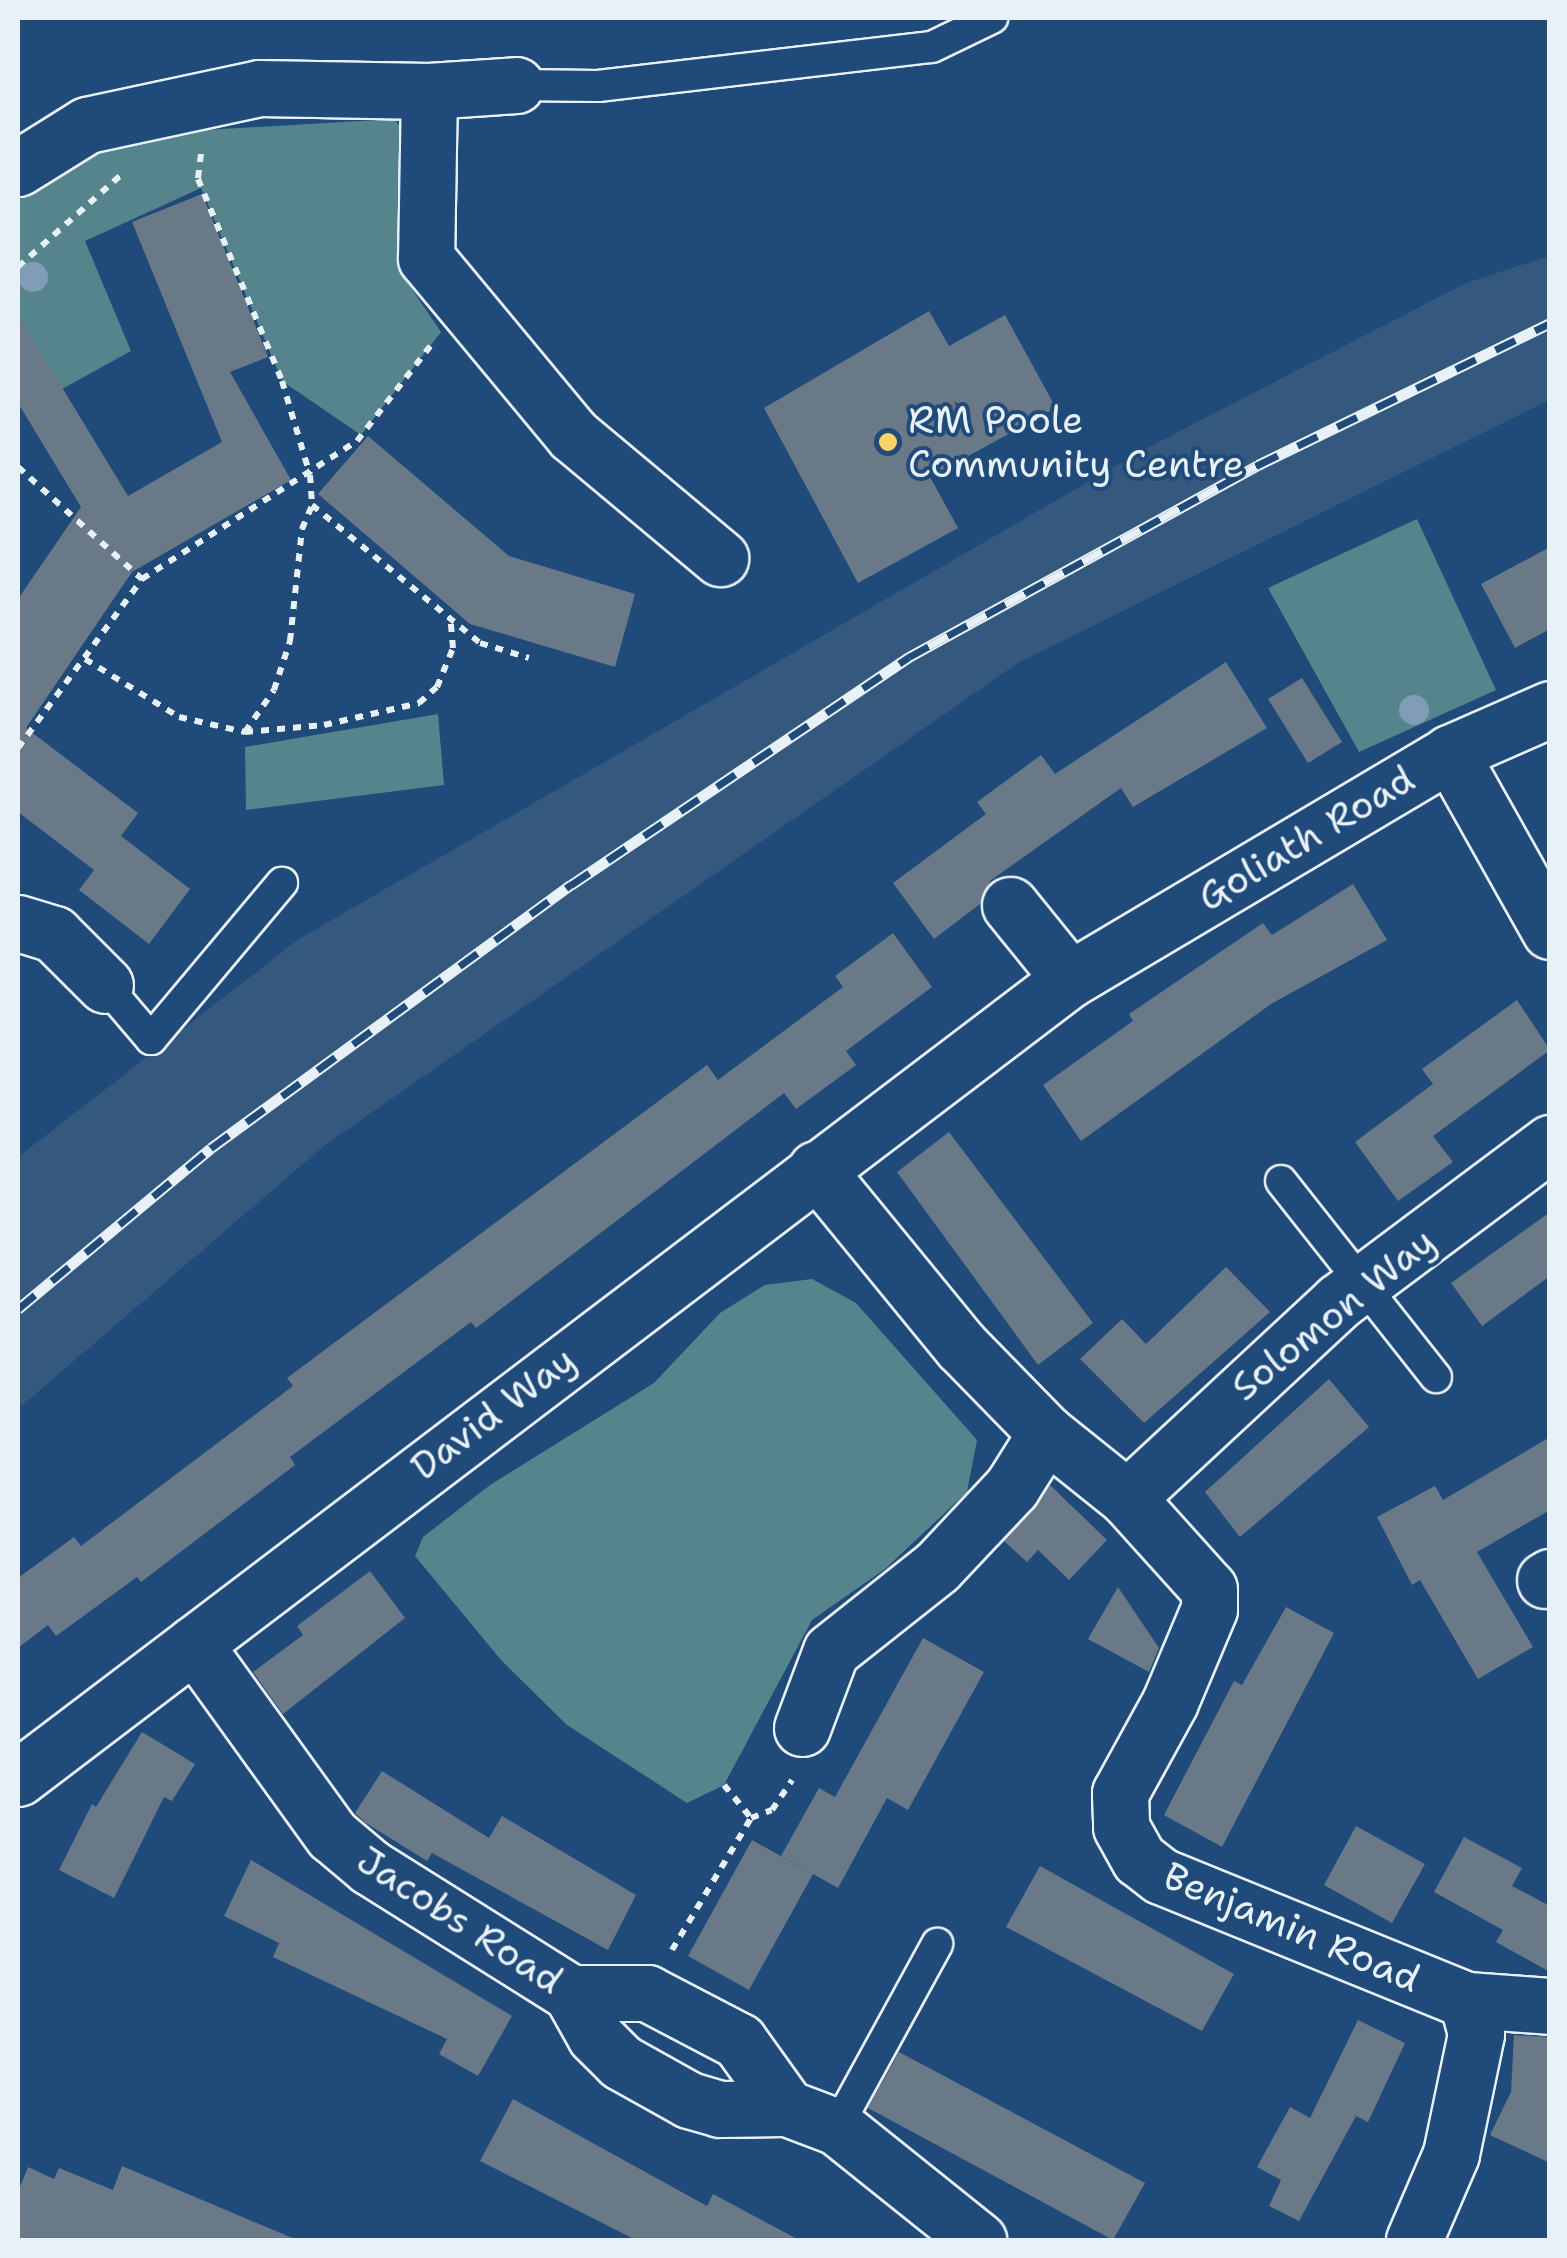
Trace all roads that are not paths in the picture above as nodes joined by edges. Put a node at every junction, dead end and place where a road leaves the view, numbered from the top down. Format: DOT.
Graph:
graph roads {
  1 [pos="992,18"];
  2 [pos="516,85"];
  3 [pos="429,91"];
  4 [pos="18,168"];
  5 [pos="720,558"];
  6 [pos="1550,709"];
  7 [pos="1450,754"];
  8 [pos="282,882"];
  9 [pos="1010,905"];
  10 [pos="18,923"];
  11 [pos="1550,931"];
  12 [pos="1070,979"];
  13 [pos="105,985"];
  14 [pos="975,1057"];
  15 [pos="1550,1144"];
  16 [pos="816,1169"];
  17 [pos="1281,1181"];
  18 [pos="1360,1286"];
  19 [pos="1436,1377"];
  20 [pos="1046,1433"];
  21 [pos="1126,1498"];
  22 [pos="194,1644"];
  23 [pos="802,1728"];
  24 [pos="18,1778"];
  25 [pos="937,1944"];
  26 [pos="570,1993"];
  27 [pos="1468,2000"];
  28 [pos="1550,2006"];
  29 [pos="787,2108"];
  30 [pos="836,2128"];
  31 [pos="1425,2237"];
  32 [pos="978,2240"];
  1 -- 2 [label="lane"];
  2 -- 3 [label="street"];
  3 -- 4 [label="street"];
  3 -- 5 [label="street"];
  6 -- 7 [label="street, Goliath Road"];
  7 -- 11 [label="street"];
  7 -- 12 [label="street, Goliath Road"];
  8 -- 13 [label="lane"];
  9 -- 12 [label="street"];
  10 -- 13 [label="street"];
  12 -- 14 [label="street, Goliath Road"];
  14 -- 16 [label="street, David Way"];
  15 -- 18 [label="street, Solomon Way"];
  16 -- 20 [label="street, Benjamin Road"];
  16 -- 22 [label="street, David Way"];
  17 -- 18 [label="lane"];
  18 -- 19 [label="lane"];
  18 -- 21 [label="street, Solomon Way"];
  20 -- 21 [label="street, Benjamin Road"];
  20 -- 23 [label="street"];
  21 -- 27 [label="street, Benjamin Road"];
  22 -- 24 [label="street, David Way"];
  22 -- 26 [label="street, Jacobs Road"];
  25 -- 30 [label="lane"];
  26 -- 29 [label="street, Jacobs Road"];
  26 -- 29 [label="street"];
  27 -- 28 [label="street"];
  27 -- 31 [label="street, Benjamin Road"];
  29 -- 30 [label="street"];
  30 -- 32 [label="street"];
}
